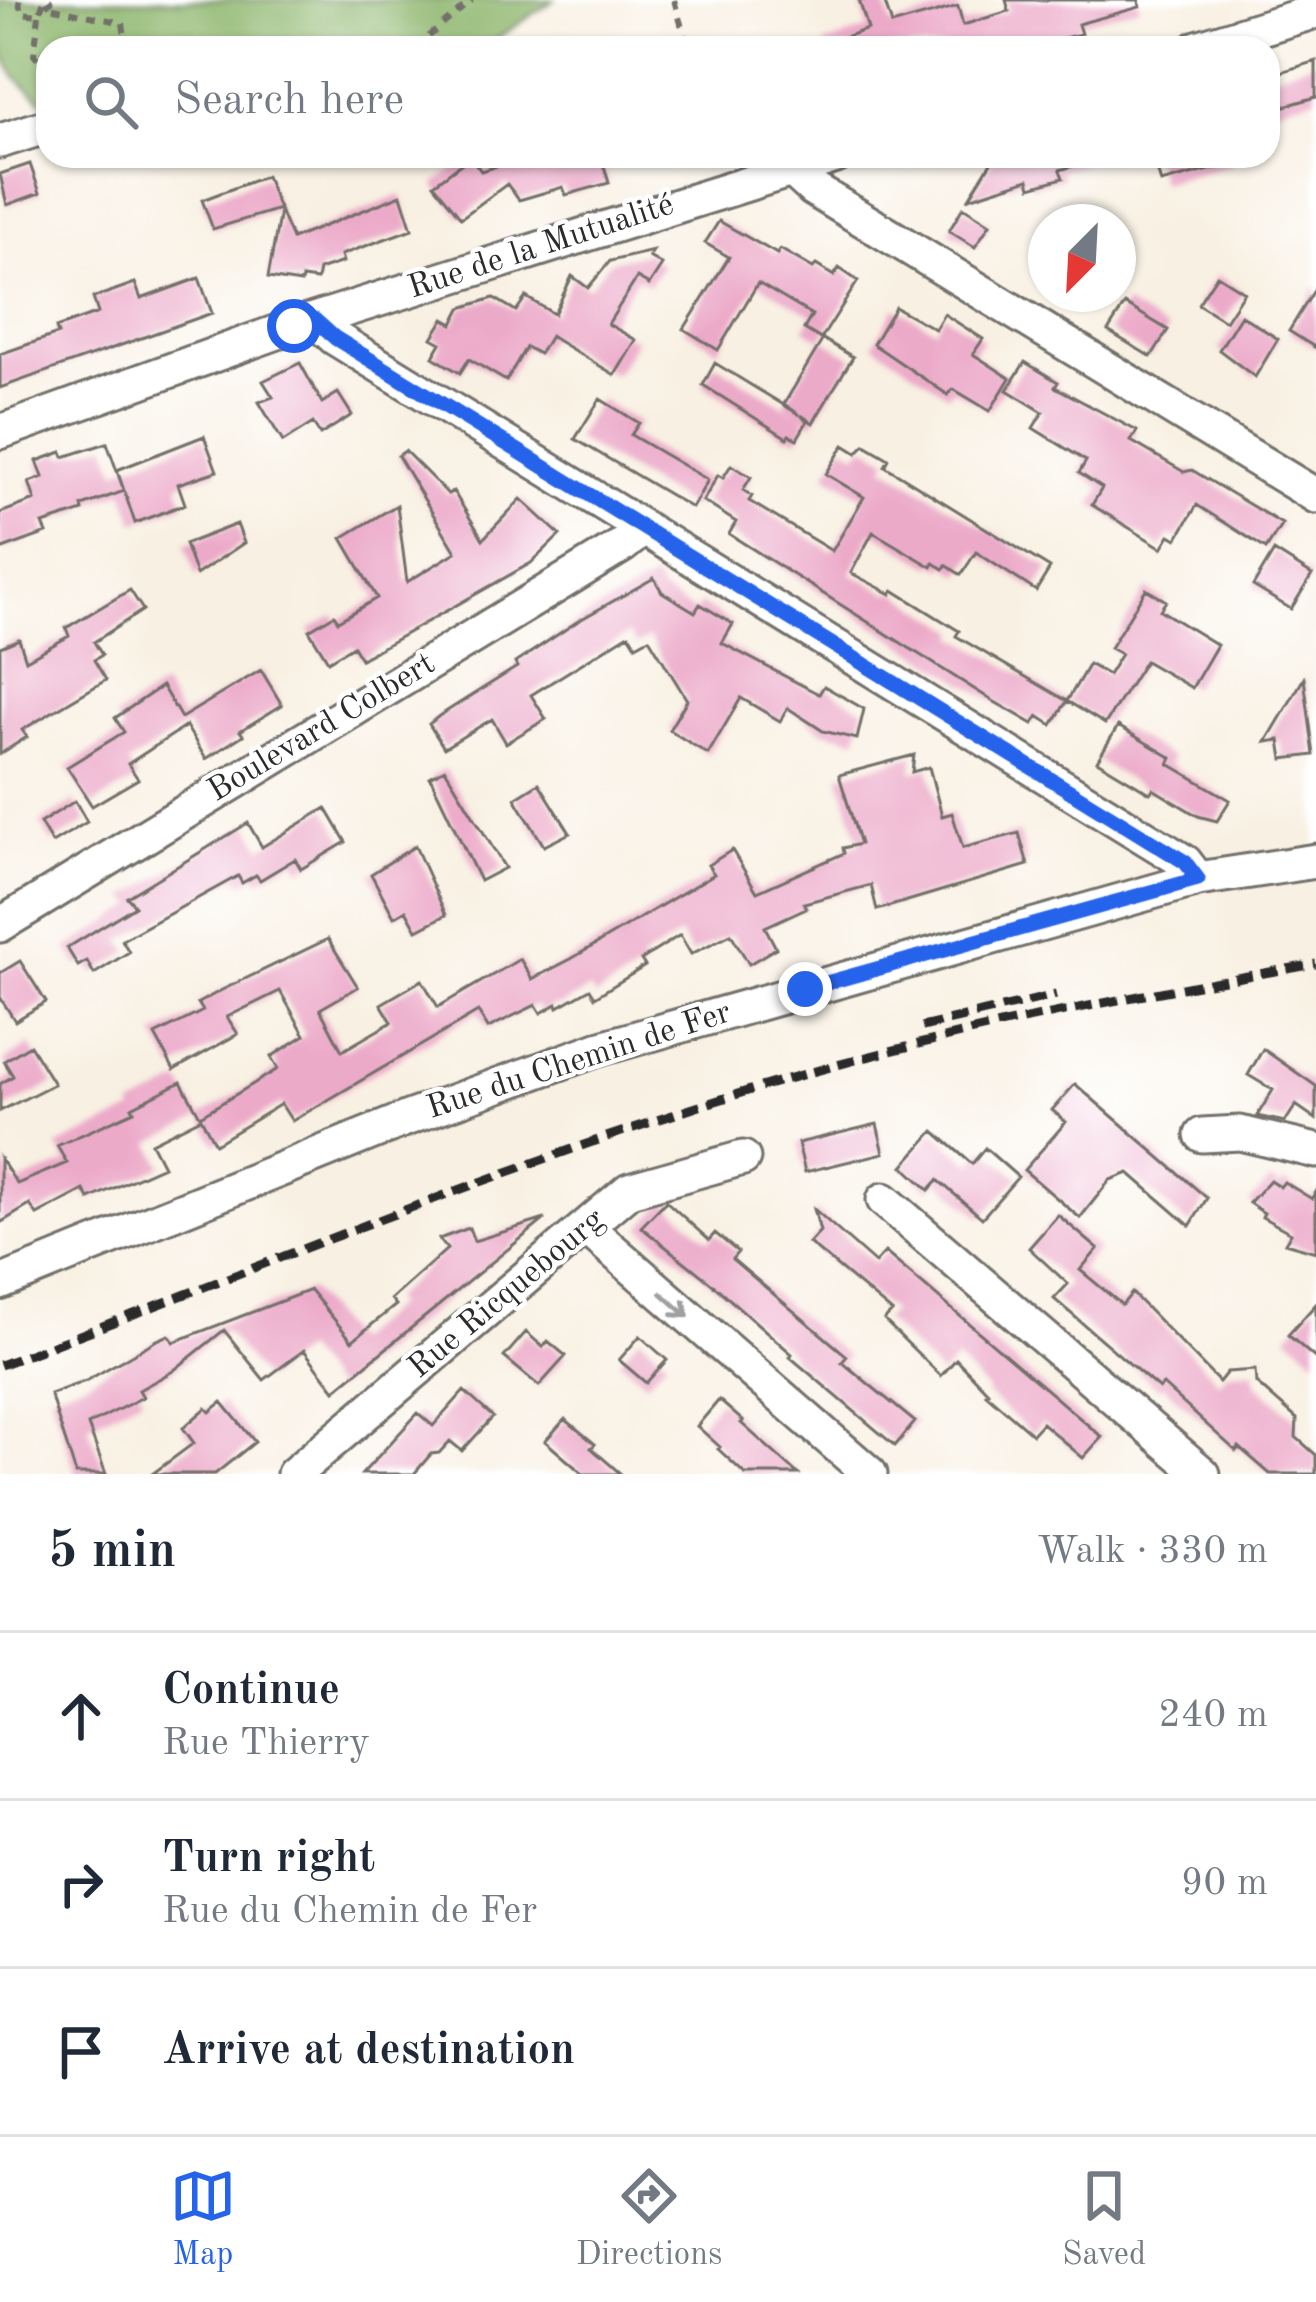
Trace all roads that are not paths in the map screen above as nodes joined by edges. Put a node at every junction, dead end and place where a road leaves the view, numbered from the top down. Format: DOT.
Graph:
graph roads {
  1 [pos="1316,11"];
  2 [pos="1236,36"];
  3 [pos="36,130"];
  4 [pos="0,140"];
  5 [pos="798,168"];
  6 [pos="792,170"];
  7 [pos="315,320"];
  8 [pos="0,432"];
  9 [pos="1316,496"];
  10 [pos="643,529"];
  11 [pos="1316,861"];
  12 [pos="1198,879"];
  13 [pos="0,925"];
  14 [pos="1202,1135"];
  15 [pos="1316,1151"];
  16 [pos="743,1158"];
  17 [pos="884,1200"];
  18 [pos="587,1228"];
  19 [pos="0,1282"];
  20 [pos="295,1474"];
  21 [pos="870,1474"];
  22 [pos="1203,1474"];
  1 -- 2 [label="street"];
  3 -- 4 [label="street"];
  5 -- 6 [label="street, Rue de la Mutualité"];
  6 -- 7 [label="street, Rue de la Mutualité"];
  6 -- 9 [label="street"];
  7 -- 8 [label="street, Rue de la Mutualité"];
  7 -- 10 [label="street"];
  10 -- 12 [label="street"];
  10 -- 13 [label="street, Boulevard Colbert"];
  11 -- 12 [label="street, Rue du Chemin de Fer"];
  12 -- 19 [label="street, Rue du Chemin de Fer"];
  14 -- 15 [label="street"];
  16 -- 18 [label="street, Rue Ricquebourg"];
  17 -- 22 [label="street"];
  18 -- 20 [label="street, Rue Ricquebourg"];
  18 -- 21 [label="street, one-way"];
}
